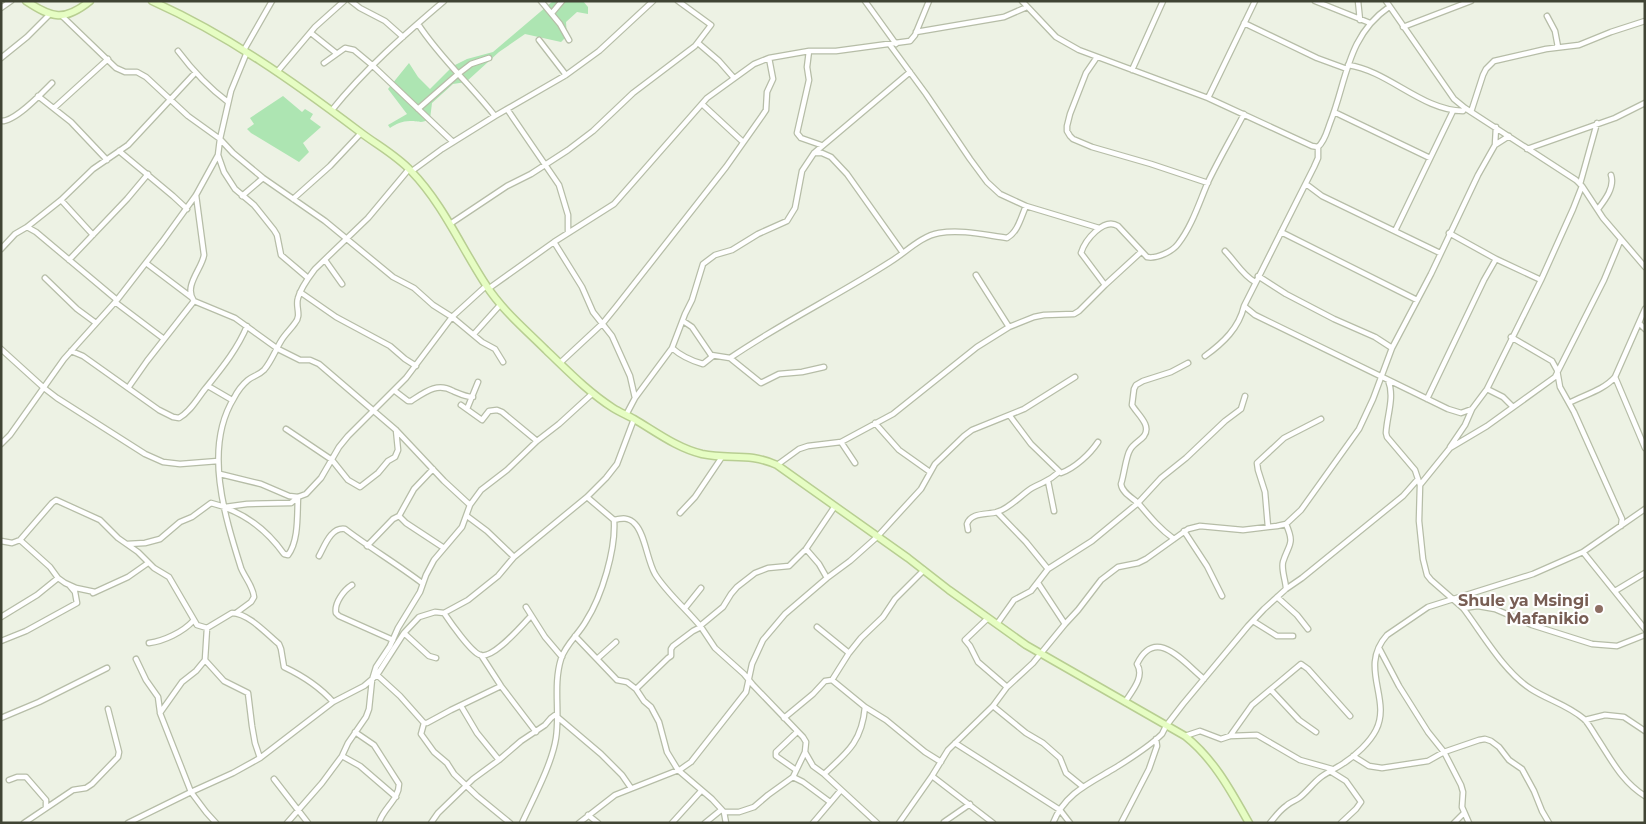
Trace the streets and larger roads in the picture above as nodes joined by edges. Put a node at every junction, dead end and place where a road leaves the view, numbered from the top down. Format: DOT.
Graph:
graph roads {
  1 [pos="12,1"];
  2 [pos="26,1"];
  3 [pos="90,1"];
  4 [pos="152,1"];
  5 [pos="272,1"];
  6 [pos="344,1"];
  7 [pos="351,1"];
  8 [pos="444,1"];
  9 [pos="541,1"];
  10 [pos="562,1"];
  11 [pos="653,1"];
  12 [pos="678,1"];
  13 [pos="865,1"];
  14 [pos="929,1"];
  15 [pos="1022,1"];
  16 [pos="1163,1"];
  17 [pos="1255,1"];
  18 [pos="1315,1"];
  19 [pos="1358,1"];
  20 [pos="1386,1"];
  21 [pos="1471,1"];
  22 [pos="1026,7"];
  23 [pos="1389,7"];
  24 [pos="1,8"];
  25 [pos="552,13"];
  26 [pos="49,15"];
  27 [pos="62,16"];
  28 [pos="1547,16"];
  29 [pos="1360,20"];
  30 [pos="1645,21"];
  31 [pos="1244,23"];
  32 [pos="1370,23"];
  33 [pos="418,24"];
  34 [pos="1403,27"];
  35 [pos="916,32"];
  36 [pos="310,33"];
  37 [pos="402,37"];
  38 [pos="539,40"];
  39 [pos="569,40"];
  40 [pos="698,43"];
  41 [pos="896,44"];
  42 [pos="890,45"];
  43 [pos="1558,47"];
  44 [pos="178,51"];
  45 [pos="246,51"];
  46 [pos="809,51"];
  47 [pos="336,53"];
  48 [pos="1097,57"];
  49 [pos="1,58"];
  50 [pos="489,58"];
  51 [pos="769,58"];
  52 [pos="108,60"];
  53 [pos="324,63"];
  54 [pos="372,65"];
  55 [pos="1348,67"];
  56 [pos="1132,70"];
  57 [pos="277,72"];
  58 [pos="910,72"];
  59 [pos="195,73"];
  60 [pos="458,74"];
  61 [pos="566,75"];
  62 [pos="734,78"];
  63 [pos="52,83"];
  64 [pos="38,96"];
  65 [pos="1208,98"];
  66 [pos="171,100"];
  67 [pos="228,102"];
  68 [pos="1645,103"];
  69 [pos="702,104"];
  70 [pos="54,108"];
  71 [pos="1465,108"];
  72 [pos="418,109"];
  73 [pos="507,109"];
  74 [pos="332,110"];
  75 [pos="1453,111"];
  76 [pos="1334,112"];
  77 [pos="1471,112"];
  78 [pos="1244,114"];
  79 [pos="494,116"];
  80 [pos="1,121"];
  81 [pos="1597,123"];
  82 [pos="1496,127"];
  83 [pos="361,133"];
  84 [pos="1509,136"];
  85 [pos="220,139"];
  86 [pos="453,142"];
  87 [pos="743,142"];
  88 [pos="822,145"];
  89 [pos="1495,145"];
  90 [pos="1318,147"];
  91 [pos="1527,149"];
  92 [pos="119,151"];
  93 [pos="814,153"];
  94 [pos="218,155"];
  95 [pos="1430,158"];
  96 [pos="107,160"];
  97 [pos="545,165"];
  98 [pos="410,170"];
  99 [pos="148,174"];
  100 [pos="1611,175"];
  101 [pos="263,178"];
  102 [pos="1208,183"];
  103 [pos="1306,184"];
  104 [pos="1581,185"];
  105 [pos="196,195"];
  106 [pos="242,196"];
  107 [pos="292,199"];
  108 [pos="61,200"];
  109 [pos="1026,206"];
  110 [pos="187,209"];
  111 [pos="1598,209"];
  112 [pos="450,224"];
  113 [pos="27,227"];
  114 [pos="1100,228"];
  115 [pos="1395,231"];
  116 [pos="1281,232"];
  117 [pos="568,233"];
  118 [pos="1449,234"];
  119 [pos="93,235"];
  120 [pos="347,239"];
  121 [pos="1621,239"];
  122 [pos="554,242"];
  123 [pos="1,249"];
  124 [pos="1225,251"];
  125 [pos="1141,252"];
  126 [pos="903,253"];
  127 [pos="1440,253"];
  128 [pos="1496,259"];
  129 [pos="69,260"];
  130 [pos="326,260"];
  131 [pos="146,263"];
  132 [pos="1645,266"];
  133 [pos="976,275"];
  134 [pos="1258,276"];
  135 [pos="45,278"];
  136 [pos="308,278"];
  137 [pos="1541,280"];
  138 [pos="1255,282"];
  139 [pos="342,284"];
  140 [pos="1105,285"];
  141 [pos="487,288"];
  142 [pos="300,292"];
  143 [pos="192,299"];
  144 [pos="1417,300"];
  145 [pos="116,301"];
  146 [pos="500,305"];
  147 [pos="1244,306"];
  148 [pos="1645,308"];
  149 [pos="452,317"];
  150 [pos="683,321"];
  151 [pos="96,323"];
  152 [pos="603,323"];
  153 [pos="1640,323"];
  154 [pos="247,326"];
  155 [pos="1009,327"];
  156 [pos="1645,329"];
  157 [pos="474,334"];
  158 [pos="1511,337"];
  159 [pos="164,339"];
  160 [pos="79,343"];
  161 [pos="672,348"];
  162 [pos="1392,348"];
  163 [pos="1,349"];
  164 [pos="278,349"];
  165 [pos="71,351"];
  166 [pos="83,356"];
  167 [pos="713,356"];
  168 [pos="1205,356"];
  169 [pos="730,358"];
  170 [pos="1552,361"];
  171 [pos="503,362"];
  172 [pos="560,363"];
  173 [pos="1188,363"];
  174 [pos="1561,363"];
  175 [pos="416,366"];
  176 [pos="824,367"];
  177 [pos="1557,374"];
  178 [pos="1076,377"];
  179 [pos="1381,377"];
  180 [pos="1614,377"];
  181 [pos="1388,380"];
  182 [pos="478,382"];
  183 [pos="208,386"];
  184 [pos="44,388"];
  185 [pos="128,388"];
  186 [pos="1487,390"];
  187 [pos="395,391"];
  188 [pos="593,393"];
  189 [pos="1245,396"];
  190 [pos="472,397"];
  191 [pos="635,398"];
  192 [pos="1427,399"];
  193 [pos="232,400"];
  194 [pos="1570,403"];
  195 [pos="461,404"];
  196 [pos="1512,406"];
  197 [pos="467,409"];
  198 [pos="1472,409"];
  199 [pos="373,411"];
  200 [pos="626,415"];
  201 [pos="1010,416"];
  202 [pos="634,419"];
  203 [pos="1321,419"];
  204 [pos="875,424"];
  205 [pos="286,429"];
  206 [pos="396,430"];
  207 [pos="537,441"];
  208 [pos="841,442"];
  209 [pos="1098,442"];
  210 [pos="1,444"];
  211 [pos="1450,448"];
  212 [pos="1645,448"];
  213 [pos="722,457"];
  214 [pos="332,460"];
  215 [pos="218,461"];
  216 [pos="855,463"];
  217 [pos="777,465"];
  218 [pos="433,469"];
  219 [pos="930,472"];
  220 [pos="1059,472"];
  221 [pos="220,474"];
  222 [pos="1418,479"];
  223 [pos="1048,482"];
  224 [pos="1420,485"];
  225 [pos="298,497"];
  226 [pos="587,497"];
  227 [pos="1138,503"];
  228 [pos="470,505"];
  229 [pos="835,506"];
  230 [pos="225,507"];
  231 [pos="1645,508"];
  232 [pos="1054,511"];
  233 [pos="997,512"];
  234 [pos="680,513"];
  235 [pos="399,516"];
  236 [pos="467,516"];
  237 [pos="614,520"];
  238 [pos="1286,524"];
  239 [pos="1622,526"];
  240 [pos="1268,528"];
  241 [pos="968,530"];
  242 [pos="1184,531"];
  243 [pos="876,537"];
  244 [pos="1174,539"];
  245 [pos="20,540"];
  246 [pos="1,541"];
  247 [pos="127,544"];
  248 [pos="367,546"];
  249 [pos="444,548"];
  250 [pos="806,549"];
  251 [pos="1583,552"];
  252 [pos="319,556"];
  253 [pos="514,556"];
  254 [pos="148,562"];
  255 [pos="1048,568"];
  256 [pos="924,570"];
  257 [pos="1645,573"];
  258 [pos="58,578"];
  259 [pos="828,578"];
  260 [pos="422,583"];
  261 [pos="1038,583"];
  262 [pos="352,585"];
  263 [pos="70,586"];
  264 [pos="701,588"];
  265 [pos="1286,589"];
  266 [pos="1615,591"];
  267 [pos="1222,596"];
  268 [pos="1277,597"];
  269 [pos="1452,599"];
  270 [pos="526,608"];
  271 [pos="685,608"];
  272 [pos="1463,608"];
  273 [pos="236,613"];
  274 [pos="444,614"];
  275 [pos="531,616"];
  276 [pos="1,617"];
  277 [pos="988,618"];
  278 [pos="193,621"];
  279 [pos="1253,621"];
  280 [pos="997,624"];
  281 [pos="1065,624"];
  282 [pos="700,627"];
  283 [pos="816,627"];
  284 [pos="207,628"];
  285 [pos="1308,629"];
  286 [pos="1645,629"];
  287 [pos="404,633"];
  288 [pos="1645,635"];
  289 [pos="575,636"];
  290 [pos="1292,636"];
  291 [pos="393,640"];
  292 [pos="1,641"];
  293 [pos="616,642"];
  294 [pos="149,643"];
  295 [pos="1379,648"];
  296 [pos="849,653"];
  297 [pos="1041,653"];
  298 [pos="481,655"];
  299 [pos="562,656"];
  300 [pos="436,658"];
  301 [pos="136,659"];
  302 [pos="205,660"];
  303 [pos="597,660"];
  304 [pos="107,668"];
  305 [pos="377,675"];
  306 [pos="1204,679"];
  307 [pos="372,680"];
  308 [pos="748,680"];
  309 [pos="832,680"];
  310 [pos="501,686"];
  311 [pos="1008,687"];
  312 [pos="636,688"];
  313 [pos="1271,690"];
  314 [pos="333,702"];
  315 [pos="1125,702"];
  316 [pos="461,706"];
  317 [pos="993,706"];
  318 [pos="866,708"];
  319 [pos="108,709"];
  320 [pos="160,714"];
  321 [pos="557,715"];
  322 [pos="1350,716"];
  323 [pos="1,718"];
  324 [pos="784,718"];
  325 [pos="1585,720"];
  326 [pos="424,723"];
  327 [pos="1166,726"];
  328 [pos="1645,731"];
  329 [pos="355,732"];
  330 [pos="536,732"];
  331 [pos="797,732"];
  332 [pos="1316,732"];
  333 [pos="1185,736"];
  334 [pos="1230,736"];
  335 [pos="1156,740"];
  336 [pos="955,743"];
  337 [pos="806,752"];
  338 [pos="1444,752"];
  339 [pos="342,756"];
  340 [pos="1353,756"];
  341 [pos="260,758"];
  342 [pos="498,760"];
  343 [pos="941,762"];
  344 [pos="678,770"];
  345 [pos="796,770"];
  346 [pos="1331,770"];
  347 [pos="824,774"];
  348 [pos="932,776"];
  349 [pos="793,777"];
  350 [pos="274,779"];
  351 [pos="9,780"];
  352 [pos="466,786"];
  353 [pos="1082,786"];
  354 [pos="631,788"];
  355 [pos="841,790"];
  356 [pos="701,791"];
  357 [pos="191,792"];
  358 [pos="1645,796"];
  359 [pos="396,797"];
  360 [pos="830,802"];
  361 [pos="970,804"];
  362 [pos="46,808"];
  363 [pos="1060,810"];
  364 [pos="298,811"];
  365 [pos="722,811"];
  366 [pos="1464,813"];
  367 [pos="588,814"];
  368 [pos="138,817"];
  369 [pos="212,818"];
  370 [pos="944,822"];
  371 [pos="24,823"];
  372 [pos="128,823"];
  373 [pos="140,823"];
  374 [pos="207,823"];
  375 [pos="216,823"];
  376 [pos="287,823"];
  377 [pos="308,823"];
  378 [pos="379,823"];
  379 [pos="431,823"];
  380 [pos="510,823"];
  381 [pos="522,823"];
  382 [pos="579,823"];
  383 [pos="598,823"];
  384 [pos="672,823"];
  385 [pos="705,823"];
  386 [pos="726,823"];
  387 [pos="813,823"];
  388 [pos="878,823"];
  389 [pos="899,823"];
  390 [pos="993,823"];
  391 [pos="1053,823"];
  392 [pos="1070,823"];
  393 [pos="1121,823"];
  394 [pos="1249,823"];
  395 [pos="1270,823"];
  396 [pos="1341,823"];
  397 [pos="1454,823"];
  398 [pos="1469,823"];
  399 [pos="1549,823"];
  1 -- 24 [label="street"];
  2 -- 26 [label="street"];
  3 -- 27 [label="street"];
  4 -- 45 [label="street"];
  5 -- 45 [label="street"];
  6 -- 36 [label="street"];
  7 -- 37 [label="street"];
  8 -- 33 [label="street"];
  9 -- 25 [label="street"];
  10 -- 25 [label="street"];
  11 -- 61 [label="street"];
  12 -- 40 [label="street"];
  13 -- 41 [label="street"];
  14 -- 35 [label="street"];
  15 -- 22 [label="street"];
  16 -- 56 [label="street"];
  17 -- 31 [label="street"];
  18 -- 29 [label="street"];
  19 -- 29 [label="street"];
  20 -- 23 [label="street"];
  21 -- 34 [label="street"];
  22 -- 35 [label="street"];
  22 -- 48 [label="street"];
  23 -- 32 [label="street"];
  23 -- 34 [label="street"];
  25 -- 39 [label="street"];
  26 -- 27 [label="street"];
  26 -- 49 [label="street"];
  27 -- 52 [label="street"];
  28 -- 43 [label="street"];
  29 -- 32 [label="street"];
  30 -- 43 [label="street"];
  31 -- 55 [label="street"];
  31 -- 65 [label="street"];
  32 -- 55 [label="street"];
  33 -- 37 [label="street"];
  33 -- 60 [label="street"];
  34 -- 71 [label="street"];
  35 -- 41 [label="street"];
  36 -- 47 [label="street"];
  36 -- 57 [label="street"];
  37 -- 54 [label="street"];
  38 -- 61 [label="street"];
  40 -- 62 [label="street"];
  40 -- 97 [label="street"];
  41 -- 42 [label="street"];
  42 -- 46 [label="street"];
  42 -- 58 [label="street"];
  43 -- 77 [label="street"];
  44 -- 59 [label="street"];
  45 -- 57 [label="street"];
  45 -- 67 [label="street"];
  46 -- 51 [label="street"];
  46 -- 88 [label="street"];
  47 -- 53 [label="street"];
  47 -- 54 [label="street"];
  48 -- 56 [label="street"];
  48 -- 102 [label="street"];
  50 -- 60 [label="street"];
  51 -- 62 [label="street"];
  51 -- 87 [label="street"];
  52 -- 66 [label="street"];
  52 -- 70 [label="street"];
  54 -- 72 [label="street"];
  54 -- 74 [label="street"];
  55 -- 75 [label="street"];
  55 -- 76 [label="street"];
  56 -- 65 [label="street"];
  57 -- 74 [label="street"];
  58 -- 88 [label="street"];
  58 -- 109 [label="street"];
  59 -- 66 [label="street"];
  59 -- 67 [label="street"];
  60 -- 72 [label="street"];
  60 -- 79 [label="street"];
  61 -- 73 [label="street"];
  62 -- 69 [label="street"];
  63 -- 64 [label="street"];
  64 -- 70 [label="street"];
  64 -- 80 [label="street"];
  65 -- 78 [label="street"];
  66 -- 85 [label="street"];
  66 -- 92 [label="street"];
  67 -- 85 [label="street"];
  68 -- 81 [label="street"];
  69 -- 87 [label="street"];
  69 -- 117 [label="street"];
  70 -- 96 [label="street"];
  71 -- 75 [label="street"];
  71 -- 77 [label="street"];
  72 -- 86 [label="street"];
  73 -- 79 [label="street"];
  73 -- 97 [label="street"];
  74 -- 83 [label="street"];
  75 -- 95 [label="street"];
  76 -- 90 [label="street"];
  76 -- 95 [label="street"];
  77 -- 82 [label="street"];
  78 -- 90 [label="street"];
  78 -- 102 [label="street"];
  79 -- 86 [label="street"];
  81 -- 91 [label="street"];
  81 -- 104 [label="street"];
  82 -- 84 [label="street"];
  82 -- 89 [label="street"];
  83 -- 98 [label="street"];
  83 -- 107 [label="street"];
  84 -- 89 [label="street"];
  84 -- 91 [label="street"];
  85 -- 94 [label="street"];
  85 -- 101 [label="street"];
  86 -- 98 [label="street"];
  87 -- 152 [label="street"];
  88 -- 93 [label="street"];
  89 -- 118 [label="street"];
  90 -- 103 [label="street"];
  91 -- 104 [label="street"];
  92 -- 96 [label="street"];
  92 -- 99 [label="street"];
  93 -- 126 [label="street"];
  93 -- 150 [label="street"];
  94 -- 105 [label="street"];
  94 -- 106 [label="street"];
  95 -- 115 [label="street"];
  96 -- 108 [label="street"];
  97 -- 112 [label="street"];
  97 -- 117 [label="street"];
  98 -- 112 [label="street"];
  98 -- 120 [label="street"];
  99 -- 110 [label="street"];
  99 -- 119 [label="street"];
  100 -- 111 [label="street"];
  101 -- 106 [label="street"];
  101 -- 107 [label="street"];
  102 -- 125 [label="street"];
  103 -- 115 [label="street"];
  103 -- 116 [label="street"];
  104 -- 111 [label="street"];
  104 -- 137 [label="street"];
  105 -- 110 [label="street"];
  105 -- 143 [label="street"];
  106 -- 136 [label="street"];
  107 -- 120 [label="street"];
  108 -- 113 [label="street"];
  108 -- 119 [label="street"];
  109 -- 114 [label="street"];
  109 -- 126 [label="street"];
  110 -- 131 [label="street"];
  111 -- 121 [label="street"];
  112 -- 141 [label="street"];
  113 -- 123 [label="street"];
  113 -- 129 [label="street"];
  114 -- 125 [label="street"];
  114 -- 140 [label="street"];
  115 -- 127 [label="street"];
  116 -- 134 [label="street"];
  116 -- 144 [label="street"];
  117 -- 122 [label="street"];
  118 -- 127 [label="street"];
  118 -- 128 [label="street"];
  119 -- 129 [label="street"];
  120 -- 130 [label="street"];
  120 -- 149 [label="street"];
  121 -- 132 [label="street"];
  121 -- 174 [label="street"];
  122 -- 141 [label="street"];
  122 -- 152 [label="street"];
  124 -- 138 [label="street"];
  125 -- 140 [label="street"];
  126 -- 169 [label="street"];
  127 -- 144 [label="street"];
  128 -- 137 [label="street"];
  128 -- 192 [label="street"];
  129 -- 145 [label="street"];
  130 -- 136 [label="street"];
  130 -- 139 [label="street"];
  131 -- 143 [label="street"];
  131 -- 145 [label="street"];
  133 -- 155 [label="street"];
  134 -- 138 [label="street"];
  134 -- 162 [label="street"];
  135 -- 151 [label="street"];
  136 -- 142 [label="street"];
  137 -- 158 [label="street"];
  138 -- 147 [label="street"];
  140 -- 155 [label="street"];
  141 -- 146 [label="street"];
  141 -- 149 [label="street"];
  142 -- 164 [label="street"];
  142 -- 175 [label="street"];
  143 -- 154 [label="street"];
  143 -- 159 [label="street"];
  144 -- 162 [label="street"];
  145 -- 151 [label="street"];
  145 -- 159 [label="street"];
  146 -- 157 [label="street"];
  146 -- 172 [label="street"];
  147 -- 168 [label="street"];
  147 -- 179 [label="street"];
  148 -- 153 [label="street"];
  149 -- 157 [label="street"];
  149 -- 175 [label="street"];
  150 -- 161 [label="street"];
  150 -- 167 [label="street"];
  151 -- 160 [label="street"];
  152 -- 172 [label="street"];
  152 -- 191 [label="street"];
  153 -- 156 [label="street"];
  153 -- 180 [label="street"];
  154 -- 164 [label="street"];
  154 -- 183 [label="street"];
  155 -- 204 [label="street"];
  157 -- 171 [label="street"];
  158 -- 170 [label="street"];
  158 -- 186 [label="street"];
  159 -- 185 [label="street"];
  160 -- 165 [label="street"];
  160 -- 166 [label="street"];
  161 -- 167 [label="street"];
  161 -- 191 [label="street"];
  162 -- 179 [label="street"];
  163 -- 184 [label="street"];
  164 -- 193 [label="street"];
  164 -- 199 [label="street"];
  165 -- 166 [label="street"];
  165 -- 184 [label="street"];
  166 -- 185 [label="street"];
  167 -- 169 [label="street"];
  169 -- 176 [label="street"];
  170 -- 174 [label="street"];
  170 -- 177 [label="street"];
  172 -- 188 [label="street"];
  173 -- 227 [label="street"];
  174 -- 177 [label="street"];
  175 -- 187 [label="street"];
  177 -- 194 [label="street"];
  177 -- 196 [label="street"];
  178 -- 201 [label="street"];
  179 -- 181 [label="street"];
  179 -- 238 [label="street"];
  180 -- 194 [label="street"];
  180 -- 212 [label="street"];
  181 -- 192 [label="street"];
  181 -- 222 [label="street"];
  182 -- 190 [label="street"];
  183 -- 185 [label="street"];
  183 -- 193 [label="street"];
  184 -- 210 [label="street"];
  184 -- 215 [label="street"];
  186 -- 196 [label="street"];
  186 -- 198 [label="street"];
  187 -- 190 [label="street"];
  187 -- 199 [label="street"];
  188 -- 200 [label="street"];
  188 -- 207 [label="street"];
  189 -- 227 [label="street"];
  190 -- 197 [label="street"];
  191 -- 200 [label="street"];
  192 -- 198 [label="street"];
  193 -- 215 [label="street"];
  194 -- 239 [label="street"];
  195 -- 197 [label="street"];
  196 -- 211 [label="street"];
  197 -- 207 [label="street"];
  198 -- 211 [label="street"];
  199 -- 206 [label="street"];
  199 -- 214 [label="street"];
  200 -- 202 [label="street"];
  201 -- 219 [label="street"];
  201 -- 220 [label="street"];
  202 -- 213 [label="street"];
  202 -- 226 [label="street"];
  203 -- 240 [label="street"];
  204 -- 208 [label="street"];
  204 -- 219 [label="street"];
  205 -- 214 [label="street"];
  206 -- 214 [label="street"];
  206 -- 218 [label="street"];
  207 -- 228 [label="street"];
  208 -- 216 [label="street"];
  208 -- 217 [label="street"];
  209 -- 220 [label="street"];
  211 -- 224 [label="street"];
  213 -- 217 [label="street"];
  213 -- 234 [label="street"];
  214 -- 225 [label="street"];
  215 -- 221 [label="street"];
  217 -- 229 [label="street"];
  218 -- 228 [label="street"];
  218 -- 235 [label="street"];
  219 -- 243 [label="street"];
  220 -- 223 [label="street"];
  221 -- 225 [label="street"];
  221 -- 230 [label="street"];
  222 -- 224 [label="street"];
  222 -- 265 [label="street"];
  223 -- 232 [label="street"];
  223 -- 233 [label="street"];
  224 -- 269 [label="street"];
  225 -- 230 [label="street"];
  225 -- 230 [label="street"];
  226 -- 237 [label="street"];
  226 -- 253 [label="street"];
  227 -- 244 [label="street"];
  227 -- 255 [label="street"];
  228 -- 236 [label="street"];
  229 -- 243 [label="street"];
  229 -- 250 [label="street"];
  230 -- 247 [label="street"];
  230 -- 273 [label="street"];
  231 -- 239 [label="street"];
  233 -- 241 [label="street"];
  233 -- 255 [label="street"];
  235 -- 248 [label="street"];
  235 -- 249 [label="street"];
  236 -- 249 [label="street"];
  236 -- 253 [label="street"];
  237 -- 271 [label="street"];
  237 -- 289 [label="street"];
  238 -- 240 [label="street"];
  238 -- 265 [label="street"];
  239 -- 251 [label="street"];
  240 -- 242 [label="street"];
  242 -- 244 [label="street"];
  242 -- 267 [label="street"];
  243 -- 256 [label="street"];
  243 -- 259 [label="street"];
  244 -- 281 [label="street"];
  245 -- 246 [label="street"];
  245 -- 247 [label="street"];
  245 -- 258 [label="street"];
  247 -- 254 [label="street"];
  248 -- 252 [label="street"];
  248 -- 260 [label="street"];
  249 -- 260 [label="street"];
  250 -- 259 [label="street"];
  250 -- 282 [label="street"];
  251 -- 266 [label="street"];
  251 -- 269 [label="street"];
  253 -- 274 [label="street"];
  254 -- 263 [label="street"];
  254 -- 278 [label="street"];
  255 -- 261 [label="street"];
  256 -- 277 [label="street"];
  256 -- 296 [label="street"];
  257 -- 266 [label="street"];
  258 -- 263 [label="street"];
  258 -- 276 [label="street"];
  259 -- 308 [label="street"];
  260 -- 291 [label="street"];
  261 -- 280 [label="street"];
  261 -- 281 [label="street"];
  262 -- 291 [label="street"];
  263 -- 292 [label="street"];
  264 -- 271 [label="street"];
  265 -- 268 [label="street"];
  266 -- 286 [label="street"];
  268 -- 279 [label="street"];
  268 -- 285 [label="street"];
  269 -- 272 [label="street"];
  269 -- 295 [label="street"];
  270 -- 275 [label="street"];
  271 -- 282 [label="street"];
  272 -- 288 [label="street"];
  272 -- 325 [label="street"];
  273 -- 284 [label="street"];
  273 -- 314 [label="street"];
  274 -- 287 [label="street"];
  274 -- 298 [label="street"];
  275 -- 298 [label="street"];
  275 -- 299 [label="street"];
  277 -- 280 [label="street"];
  277 -- 311 [label="street"];
  278 -- 284 [label="street"];
  278 -- 294 [label="street"];
  279 -- 290 [label="street"];
  279 -- 306 [label="street"];
  280 -- 297 [label="street"];
  281 -- 297 [label="street"];
  282 -- 308 [label="street"];
  282 -- 312 [label="street"];
  283 -- 296 [label="street"];
  284 -- 302 [label="street"];
  287 -- 300 [label="street"];
  287 -- 305 [label="street"];
  289 -- 299 [label="street"];
  289 -- 303 [label="street"];
  291 -- 307 [label="street"];
  293 -- 303 [label="street"];
  295 -- 338 [label="street"];
  295 -- 340 [label="street"];
  296 -- 309 [label="street"];
  297 -- 311 [label="street"];
  297 -- 315 [label="street"];
  298 -- 310 [label="street"];
  299 -- 321 [label="street"];
  301 -- 320 [label="street"];
  302 -- 320 [label="street"];
  302 -- 341 [label="street"];
  303 -- 312 [label="street"];
  304 -- 323 [label="street"];
  305 -- 307 [label="street"];
  305 -- 326 [label="street"];
  306 -- 315 [label="street"];
  306 -- 327 [label="street"];
  307 -- 314 [label="street"];
  307 -- 329 [label="street"];
  308 -- 324 [label="street"];
  308 -- 344 [label="street"];
  309 -- 318 [label="street"];
  309 -- 324 [label="street"];
  310 -- 316 [label="street"];
  310 -- 330 [label="street"];
  311 -- 317 [label="street"];
  312 -- 344 [label="street"];
  313 -- 322 [label="street"];
  313 -- 332 [label="street"];
  313 -- 334 [label="street"];
  314 -- 341 [label="street"];
  315 -- 327 [label="street"];
  316 -- 326 [label="street"];
  316 -- 342 [label="street"];
  317 -- 336 [label="street"];
  317 -- 353 [label="street"];
  318 -- 343 [label="street"];
  318 -- 347 [label="street"];
  319 -- 362 [label="street"];
  320 -- 357 [label="street"];
  321 -- 330 [label="street"];
  321 -- 354 [label="street"];
  321 -- 381 [label="street"];
  324 -- 331 [label="street"];
  325 -- 328 [label="street"];
  325 -- 358 [label="street"];
  326 -- 352 [label="street"];
  327 -- 333 [label="street"];
  327 -- 335 [label="street"];
  329 -- 339 [label="street"];
  329 -- 359 [label="street"];
  330 -- 342 [label="street"];
  331 -- 337 [label="street"];
  331 -- 345 [label="street"];
  333 -- 334 [label="street"];
  333 -- 394 [label="street"];
  334 -- 346 [label="street"];
  335 -- 353 [label="street"];
  335 -- 393 [label="street"];
  336 -- 343 [label="street"];
  336 -- 363 [label="street"];
  337 -- 345 [label="street"];
  337 -- 347 [label="street"];
  338 -- 340 [label="street"];
  338 -- 366 [label="street"];
  338 -- 399 [label="street"];
  339 -- 359 [label="street"];
  339 -- 364 [label="street"];
  340 -- 346 [label="street"];
  341 -- 357 [label="street"];
  342 -- 352 [label="street"];
  343 -- 348 [label="street"];
  344 -- 354 [label="street"];
  344 -- 356 [label="street"];
  345 -- 349 [label="street"];
  346 -- 395 [label="street"];
  346 -- 396 [label="street"];
  347 -- 355 [label="street"];
  348 -- 361 [label="street"];
  348 -- 389 [label="street"];
  349 -- 360 [label="street"];
  349 -- 365 [label="street"];
  350 -- 364 [label="street"];
  351 -- 362 [label="street"];
  352 -- 379 [label="street"];
  352 -- 380 [label="street"];
  353 -- 363 [label="street"];
  354 -- 367 [label="street"];
  355 -- 360 [label="street"];
  355 -- 388 [label="street"];
  356 -- 365 [label="street"];
  356 -- 384 [label="street"];
  357 -- 368 [label="street"];
  357 -- 369 [label="street"];
  359 -- 378 [label="street"];
  360 -- 387 [label="street"];
  361 -- 370 [label="street"];
  361 -- 390 [label="street"];
  362 -- 371 [label="street"];
  363 -- 391 [label="street"];
  363 -- 392 [label="street"];
  364 -- 376 [label="street"];
  364 -- 377 [label="street"];
  365 -- 385 [label="street"];
  365 -- 386 [label="street"];
  366 -- 397 [label="street"];
  366 -- 398 [label="street"];
  367 -- 382 [label="street"];
  367 -- 383 [label="street"];
  368 -- 372 [label="street"];
  368 -- 373 [label="street"];
  369 -- 374 [label="street"];
  369 -- 375 [label="street"];
}
